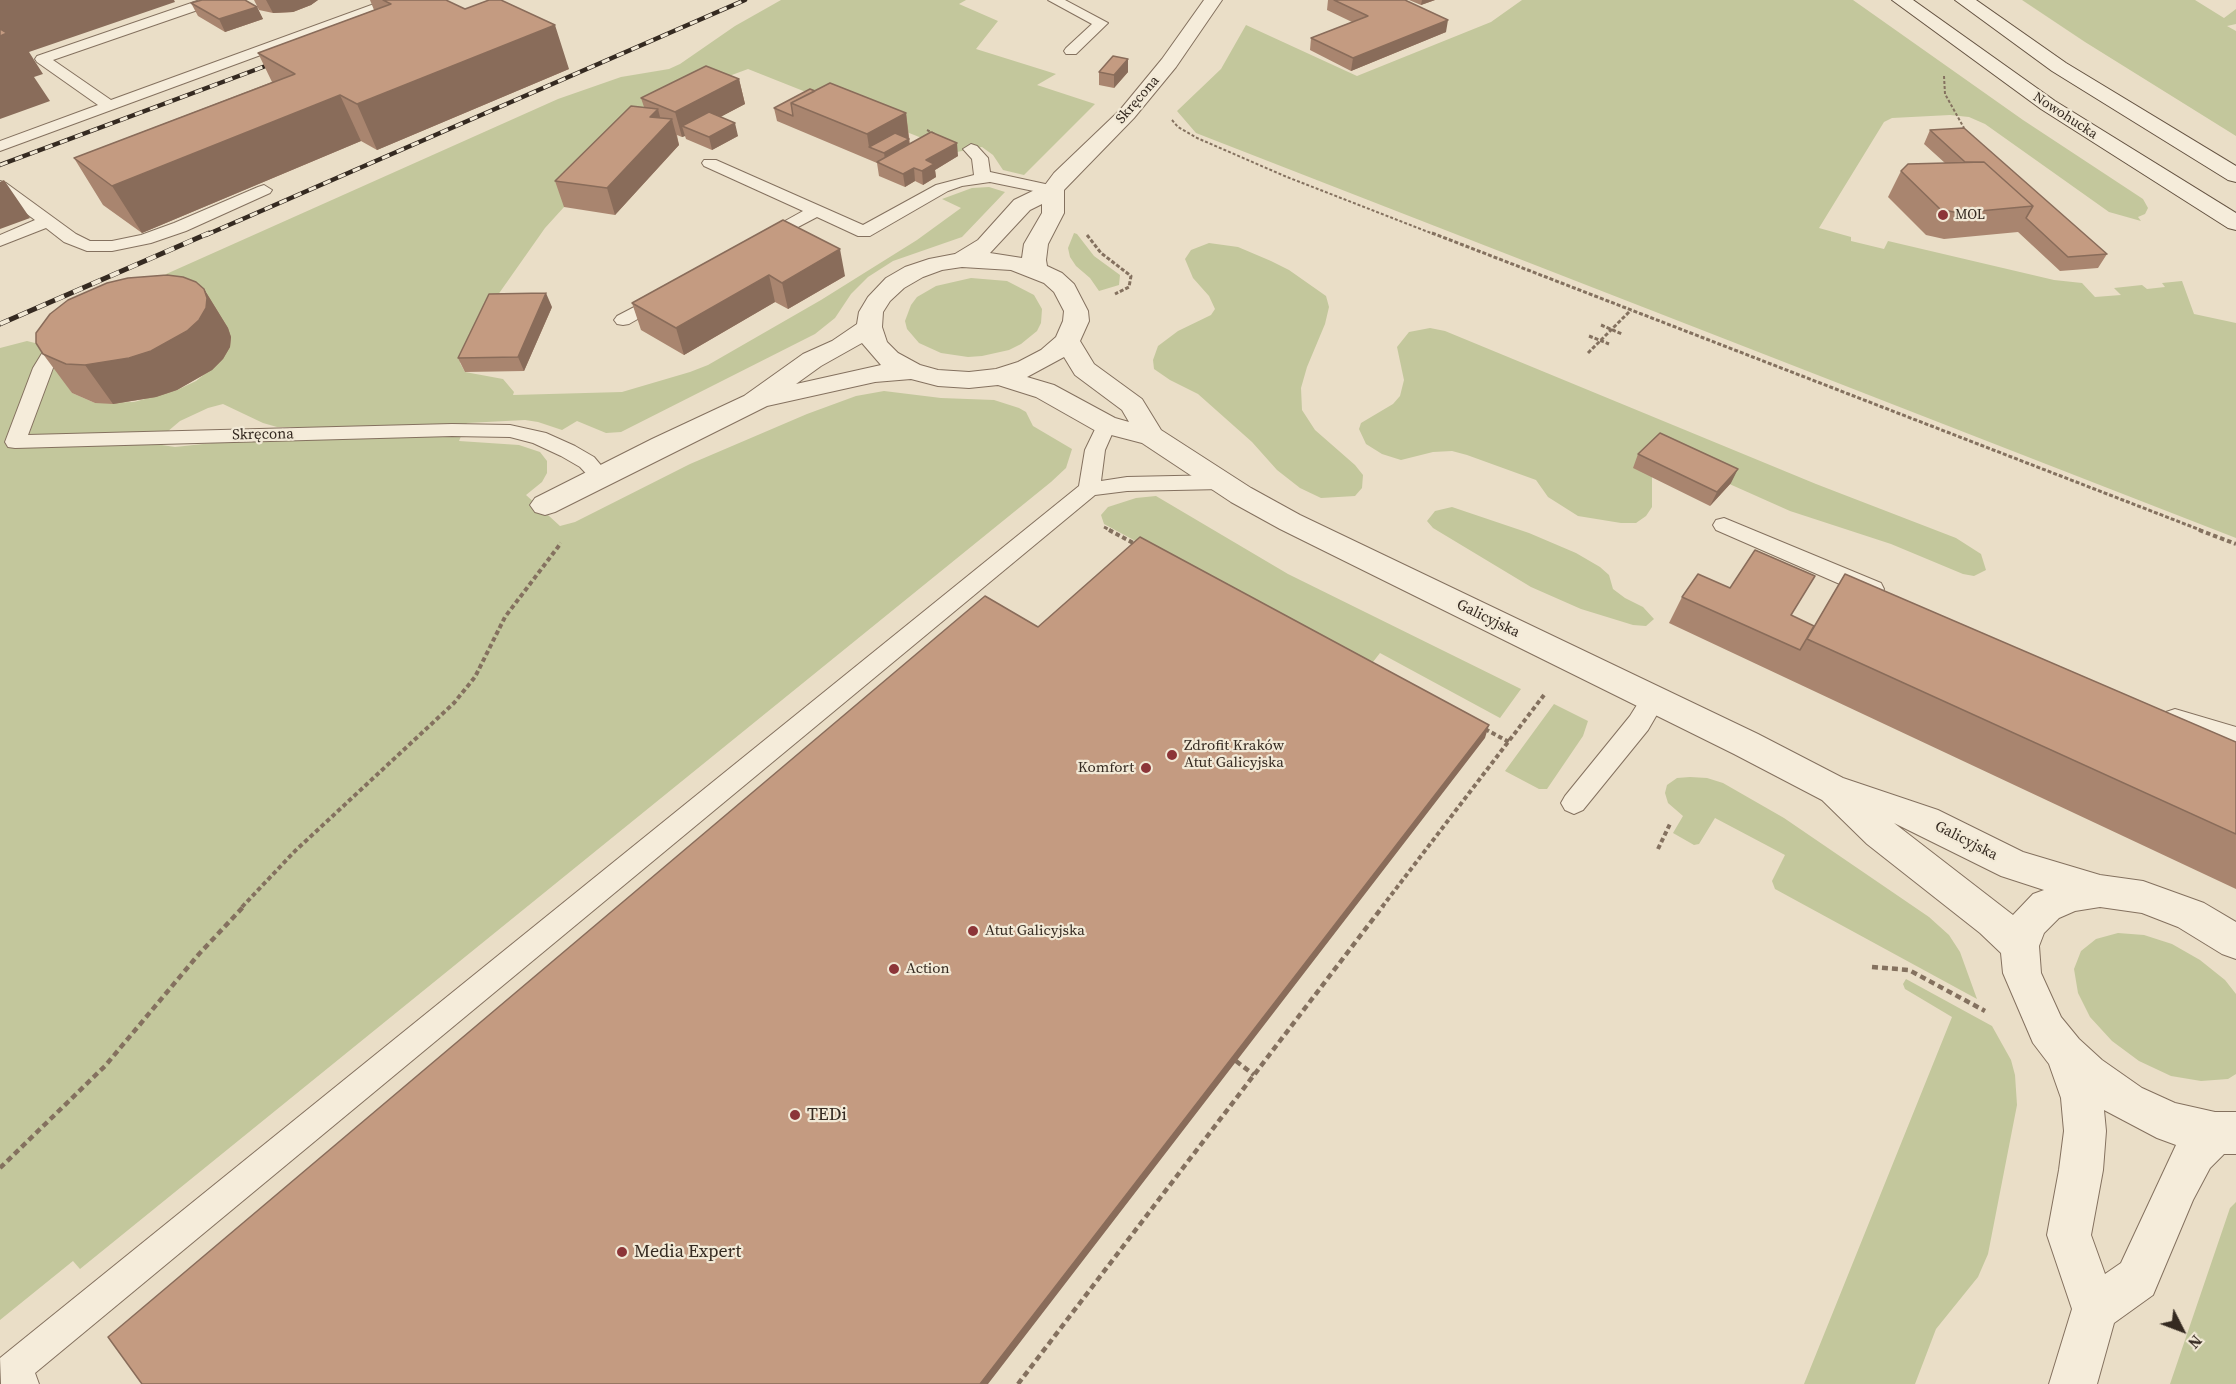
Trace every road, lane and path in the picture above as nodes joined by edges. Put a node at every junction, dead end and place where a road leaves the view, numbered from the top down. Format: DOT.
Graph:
graph roads {
  1 [pos="213,0"];
  2 [pos="397,0"];
  3 [pos="1213,0"];
  4 [pos="1900,0"];
  5 [pos="1964,0"];
  6 [pos="1062,1"];
  7 [pos="1071,51"];
  8 [pos="1943,72"];
  9 [pos="109,106"];
  10 [pos="1172,119"];
  11 [pos="1964,128"];
  12 [pos="0,146"];
  13 [pos="971,150"];
  14 [pos="710,163"];
  15 [pos="2236,175"];
  16 [pos="983,178"];
  17 [pos="1057,184"];
  18 [pos="0,186"];
  19 [pos="264,190"];
  20 [pos="817,210"];
  21 [pos="48,221"];
  22 [pos="2236,223"];
  23 [pos="0,241"];
  24 [pos="746,250"];
  25 [pos="962,260"];
  26 [pos="1036,270"];
  27 [pos="674,291"];
  28 [pos="1631,310"];
  29 [pos="623,320"];
  30 [pos="1601,325"];
  31 [pos="87,326"];
  32 [pos="869,327"];
  33 [pos="1611,330"];
  34 [pos="1622,334"];
  35 [pos="1589,336"];
  36 [pos="1067,341"];
  37 [pos="1600,341"];
  38 [pos="1609,344"];
  39 [pos="1588,353"];
  40 [pos="911,371"];
  41 [pos="999,376"];
  42 [pos="754,402"];
  43 [pos="1106,425"];
  44 [pos="1151,436"];
  45 [pos="600,476"];
  46 [pos="1222,482"];
  47 [pos="1089,489"];
  48 [pos="568,491"];
  49 [pos="544,505"];
  50 [pos="1724,525"];
  51 [pos="2236,544"];
  52 [pos="1896,599"];
  53 [pos="1548,691"];
  54 [pos="1654,699"];
  55 [pos="2155,710"];
  56 [pos="1478,725"];
  57 [pos="2236,737"];
  58 [pos="1509,742"];
  59 [pos="1833,789"];
  60 [pos="1574,803"];
  61 [pos="1670,824"];
  62 [pos="1658,849"];
  63 [pos="2100,891"];
  64 [pos="2236,942"];
  65 [pos="2020,946"];
  66 [pos="1872,967"];
  67 [pos="1991,1014"];
  68 [pos="2065,1053"];
  69 [pos="1236,1061"];
  70 [pos="1254,1075"];
  71 [pos="2226,1133"];
  72 [pos="0,1168"];
  73 [pos="2095,1309"];
  74 [pos="22,1384"];
  75 [pos="1018,1384"];
  76 [pos="2073,1384"];
  1 -- 9 [label="lane"];
  2 -- 9 [label="lane"];
  3 -- 17 [label="street, Skręcona"];
  4 -- 22 [label="street, Nowohucka"];
  5 -- 15 [label="street"];
  6 -- 7 [label="lane"];
  8 -- 11 [label="path"];
  9 -- 12 [label="lane"];
  10 -- 28 [label="path"];
  13 -- 16 [label="lane"];
  14 -- 20 [label="lane"];
  16 -- 17 [label="lane"];
  16 -- 20 [label="lane"];
  17 -- 25 [label="street, Skręcona"];
  17 -- 26 [label="street"];
  18 -- 21 [label="lane"];
  19 -- 21 [label="lane"];
  20 -- 24 [label="lane"];
  21 -- 23 [label="lane"];
  25 -- 26 [label="street"];
  25 -- 32 [label="street"];
  26 -- 36 [label="street"];
  27 -- 29 [label="lane"];
  28 -- 33 [label="path"];
  28 -- 51 [label="path"];
  30 -- 33 [label="path"];
  31 -- 45 [label="lane, Skręcona"];
  32 -- 40 [label="street"];
  32 -- 42 [label="street"];
  33 -- 34 [label="path"];
  33 -- 37 [label="path"];
  35 -- 37 [label="path"];
  36 -- 41 [label="street"];
  36 -- 44 [label="street, Galicyjska"];
  37 -- 38 [label="path"];
  37 -- 39 [label="path"];
  40 -- 41 [label="street"];
  40 -- 42 [label="street"];
  41 -- 43 [label="street, Galicyjska"];
  42 -- 45 [label="street"];
  43 -- 44 [label="street, Galicyjska"];
  43 -- 47 [label="lane"];
  44 -- 46 [label="street, Galicyjska"];
  45 -- 48 [label="street"];
  46 -- 47 [label="lane"];
  46 -- 54 [label="street, Galicyjska"];
  47 -- 74 [label="lane"];
  48 -- 49 [label="street"];
  48 -- 72 [label="path"];
  50 -- 52 [label="lane"];
  53 -- 58 [label="path"];
  54 -- 59 [label="street, Galicyjska"];
  54 -- 60 [label="lane"];
  55 -- 57 [label="lane"];
  56 -- 58 [label="path"];
  58 -- 70 [label="path"];
  59 -- 63 [label="street, Galicyjska"];
  59 -- 65 [label="street, Galicyjska"];
  61 -- 62 [label="path"];
  63 -- 64 [label="street"];
  63 -- 65 [label="street"];
  65 -- 68 [label="street"];
  66 -- 67 [label="path"];
  68 -- 71 [label="street"];
  68 -- 73 [label="street"];
  69 -- 70 [label="path"];
  70 -- 75 [label="path"];
  71 -- 73 [label="street"];
  73 -- 76 [label="street"];
}
